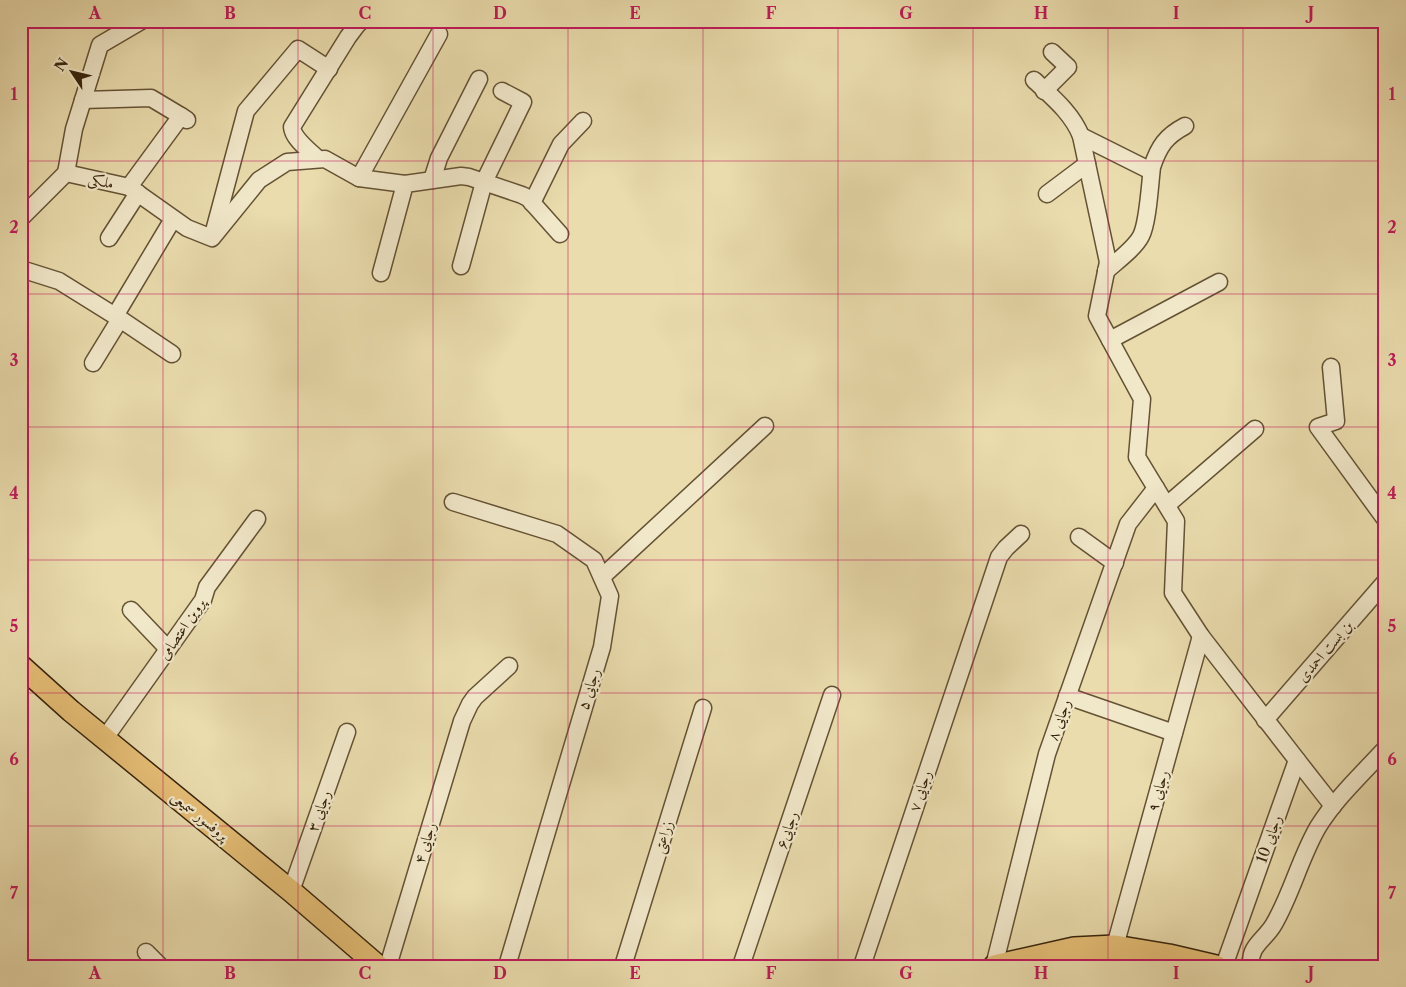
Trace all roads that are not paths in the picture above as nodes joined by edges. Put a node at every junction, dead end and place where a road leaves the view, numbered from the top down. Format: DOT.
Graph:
graph roads {
  1 [pos="141,21"];
  2 [pos="362,21"];
  3 [pos="439,34"];
  4 [pos="1052,52"];
  5 [pos="329,69"];
  6 [pos="479,79"];
  7 [pos="502,91"];
  8 [pos="83,100"];
  9 [pos="583,121"];
  10 [pos="1185,126"];
  11 [pos="1081,136"];
  12 [pos="318,159"];
  13 [pos="1087,164"];
  14 [pos="1151,171"];
  15 [pos="66,173"];
  16 [pos="359,178"];
  17 [pos="432,180"];
  18 [pos="484,182"];
  19 [pos="406,184"];
  20 [pos="133,190"];
  21 [pos="1047,194"];
  22 [pos="532,203"];
  23 [pos="21,218"];
  24 [pos="173,219"];
  25 [pos="560,234"];
  26 [pos="109,238"];
  27 [pos="212,238"];
  28 [pos="461,266"];
  29 [pos="21,269"];
  30 [pos="1106,271"];
  31 [pos="381,273"];
  32 [pos="1220,282"];
  33 [pos="118,318"];
  34 [pos="1110,340"];
  35 [pos="172,354"];
  36 [pos="93,363"];
  37 [pos="1331,367"];
  38 [pos="765,426"];
  39 [pos="1256,429"];
  40 [pos="1156,488"];
  41 [pos="453,502"];
  42 [pos="1167,505"];
  43 [pos="257,519"];
  44 [pos="1385,519"];
  45 [pos="1021,534"];
  46 [pos="1079,537"];
  47 [pos="1115,562"];
  48 [pos="602,577"];
  49 [pos="1385,582"];
  50 [pos="131,610"];
  51 [pos="1201,636"];
  52 [pos="168,650"];
  53 [pos="21,666"];
  54 [pos="509,666"];
  55 [pos="21,681"];
  56 [pos="832,695"];
  57 [pos="1068,696"];
  58 [pos="703,708"];
  59 [pos="1265,720"];
  60 [pos="347,732"];
  61 [pos="1174,733"];
  62 [pos="105,738"];
  63 [pos="1385,749"];
  64 [pos="1297,760"];
  65 [pos="1333,806"];
  66 [pos="291,891"];
  67 [pos="1115,946"];
  68 [pos="146,952"];
  69 [pos="160,966"];
  70 [pos="360,966"];
  71 [pos="378,966"];
  72 [pos="388,966"];
  73 [pos="507,966"];
  74 [pos="623,966"];
  75 [pos="741,966"];
  76 [pos="862,966"];
  77 [pos="994,966"];
  78 [pos="1065,966"];
  79 [pos="1128,966"];
  80 [pos="1216,966"];
  81 [pos="1224,966"];
  82 [pos="1251,966"];
  1 -- 8 [label="street"];
  2 -- 5 [label="street"];
  3 -- 16 [label="street"];
  4 -- 11 [label="street"];
  5 -- 12 [label="street"];
  5 -- 27 [label="street"];
  6 -- 17 [label="street"];
  7 -- 18 [label="street"];
  8 -- 15 [label="street"];
  8 -- 20 [label="street"];
  9 -- 22 [label="street"];
  10 -- 14 [label="street"];
  11 -- 13 [label="street"];
  11 -- 14 [label="street"];
  12 -- 16 [label="street"];
  12 -- 27 [label="street"];
  13 -- 21 [label="street"];
  13 -- 30 [label="street"];
  14 -- 30 [label="street"];
  15 -- 20 [label="street, ملکی"];
  15 -- 23 [label="street"];
  16 -- 19 [label="street"];
  17 -- 18 [label="street"];
  17 -- 19 [label="street"];
  18 -- 22 [label="street"];
  18 -- 28 [label="street"];
  19 -- 31 [label="street"];
  20 -- 24 [label="street, ملکی"];
  20 -- 26 [label="street"];
  22 -- 25 [label="street"];
  24 -- 27 [label="street, ملکی"];
  24 -- 33 [label="street"];
  29 -- 33 [label="street"];
  30 -- 34 [label="street"];
  32 -- 34 [label="street"];
  33 -- 35 [label="street"];
  33 -- 36 [label="street"];
  34 -- 40 [label="street"];
  37 -- 44 [label="street"];
  38 -- 48 [label="street"];
  39 -- 42 [label="street"];
  40 -- 42 [label="street"];
  40 -- 47 [label="street, رجایی ۸"];
  41 -- 48 [label="street, رجایی ۵"];
  42 -- 51 [label="street"];
  43 -- 52 [label="street, پروین اعتصامی"];
  45 -- 76 [label="street, رجایی ۷"];
  46 -- 47 [label="street"];
  47 -- 57 [label="street, رجایی ۸"];
  48 -- 73 [label="street, رجایی ۵"];
  49 -- 59 [label="street, بن بست احمدی"];
  50 -- 52 [label="street"];
  51 -- 59 [label="street"];
  51 -- 61 [label="street, رجایی ۹"];
  52 -- 62 [label="street, پروین اعتصامی"];
  53 -- 62 [label="main road, پروفسور سمیعی"];
  54 -- 72 [label="street, رجایی ۴"];
  55 -- 70 [label="main road, پروفسور سمیعی"];
  56 -- 75 [label="street, رجایی۶"];
  57 -- 61 [label="street"];
  57 -- 77 [label="street, رجایی ۸"];
  58 -- 74 [label="street, زراعتی"];
  59 -- 64 [label="street"];
  60 -- 66 [label="street, رجایی ۳"];
  61 -- 67 [label="street, رجایی ۹"];
  62 -- 66 [label="main road, پروفسور سمیعی"];
  63 -- 65 [label="street"];
  64 -- 65 [label="street"];
  64 -- 81 [label="street, رجایی 10"];
  65 -- 82 [label="street"];
  66 -- 71 [label="main road, پروفسور سمیعی"];
  67 -- 77 [label="main road"];
  67 -- 80 [label="main road"];
  68 -- 69 [label="street"];
  78 -- 79 [label="main road"];
}
